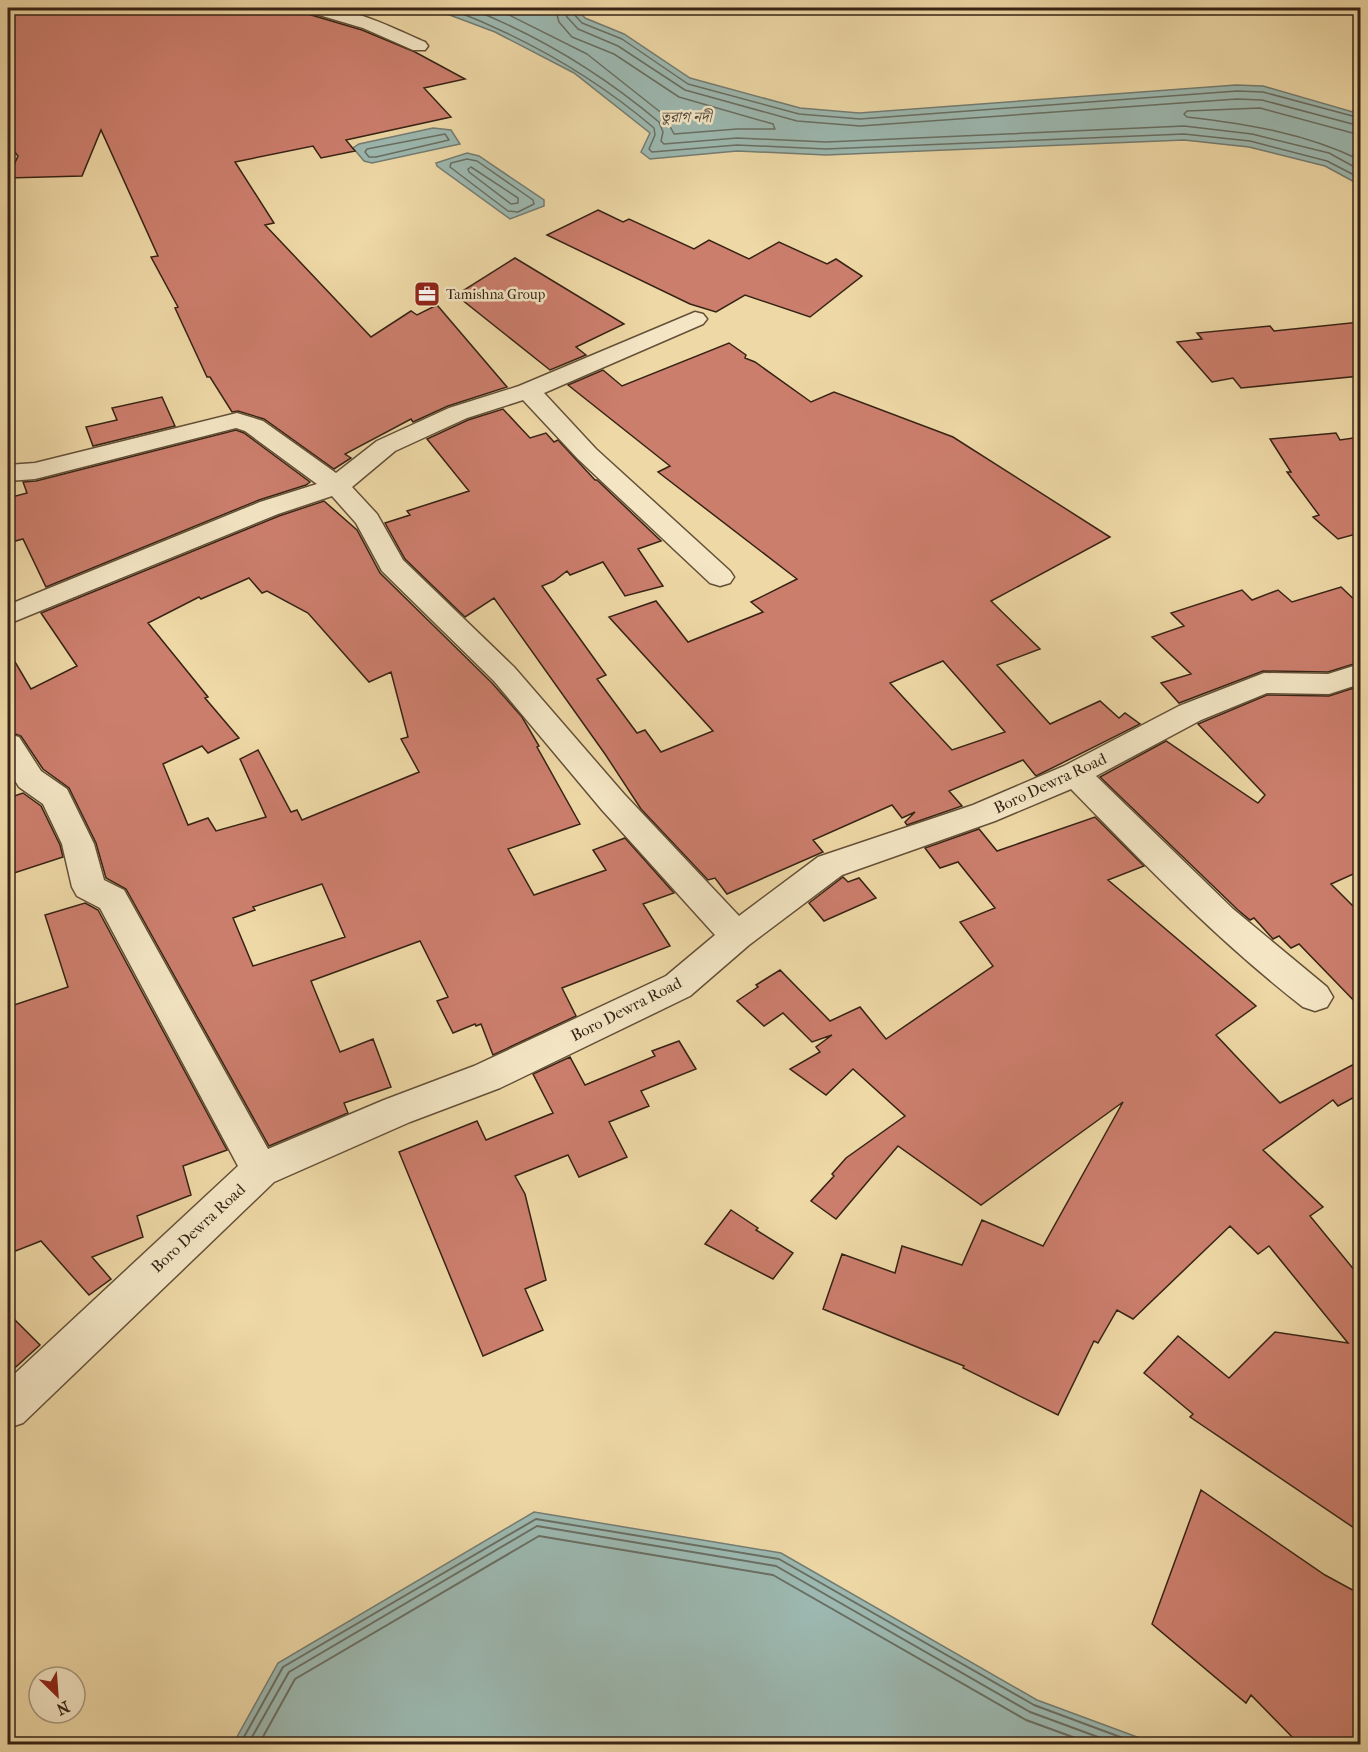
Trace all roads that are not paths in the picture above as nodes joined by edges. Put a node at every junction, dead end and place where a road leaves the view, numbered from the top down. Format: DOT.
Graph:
graph roads {
  1 [pos="315,8"];
  2 [pos="419,46"];
  3 [pos="695,319"];
  4 [pos="528,391"];
  5 [pos="8,473"];
  6 [pos="337,486"];
  7 [pos="720,577"];
  8 [pos="8,615"];
  9 [pos="1360,674"];
  10 [pos="8,745"];
  11 [pos="1075,774"];
  12 [pos="736,936"];
  13 [pos="1315,997"];
  14 [pos="260,1170"];
  15 [pos="8,1408"];
  1 -- 2 [label="street"];
  3 -- 4 [label="street"];
  4 -- 6 [label="street"];
  4 -- 7 [label="street"];
  5 -- 6 [label="street"];
  6 -- 8 [label="street"];
  6 -- 12 [label="street"];
  9 -- 11 [label="street, Boro Dewra Road"];
  10 -- 14 [label="street"];
  11 -- 12 [label="street, Boro Dewra Road"];
  11 -- 13 [label="street"];
  12 -- 14 [label="street, Boro Dewra Road"];
  14 -- 15 [label="street, Boro Dewra Road"];
}
